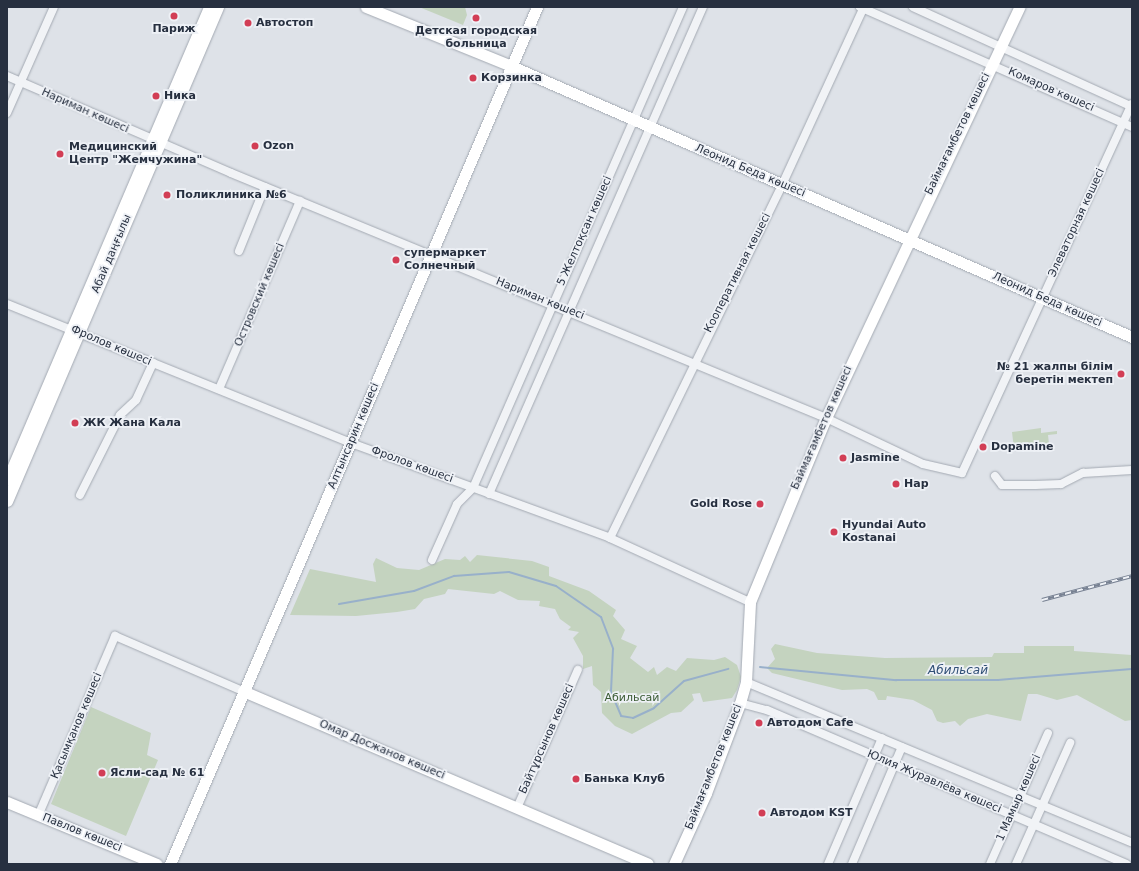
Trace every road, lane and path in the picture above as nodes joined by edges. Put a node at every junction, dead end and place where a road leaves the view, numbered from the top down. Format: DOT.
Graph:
graph roads {
  1 [pos="54,7"];
  2 [pos="210,7"];
  3 [pos="218,7"];
  4 [pos="366,7"];
  5 [pos="538,7"];
  6 [pos="683,7"];
  7 [pos="703,7"];
  8 [pos="913,7"];
  9 [pos="1019,7"];
  10 [pos="862,8"];
  11 [pos="1000,47"];
  12 [pos="991,64"];
  13 [pos="512,66"];
  14 [pos="7,76"];
  15 [pos="20,82"];
  16 [pos="1132,106"];
  17 [pos="7,113"];
  18 [pos="633,120"];
  19 [pos="1123,122"];
  20 [pos="1132,127"];
  21 [pos="650,128"];
  22 [pos="156,142"];
  23 [pos="782,185"];
  24 [pos="265,187"];
  25 [pos="300,201"];
  26 [pos="907,238"];
  27 [pos="239,251"];
  28 [pos="433,255"];
  29 [pos="1042,298"];
  30 [pos="7,304"];
  31 [pos="553,305"];
  32 [pos="569,311"];
  33 [pos="75,330"];
  34 [pos="1132,337"];
  35 [pos="694,362"];
  36 [pos="153,363"];
  37 [pos="219,389"];
  38 [pos="826,418"];
  39 [pos="351,443"];
  40 [pos="1132,470"];
  41 [pos="962,473"];
  42 [pos="995,476"];
  43 [pos="7,480"];
  44 [pos="473,488"];
  45 [pos="80,494"];
  46 [pos="489,494"];
  47 [pos="7,501"];
  48 [pos="610,538"];
  49 [pos="432,560"];
  50 [pos="750,602"];
  51 [pos="115,636"];
  52 [pos="578,670"];
  53 [pos="746,682"];
  54 [pos="243,691"];
  55 [pos="740,703"];
  56 [pos="1048,733"];
  57 [pos="882,738"];
  58 [pos="1070,743"];
  59 [pos="902,747"];
  60 [pos="874,756"];
  61 [pos="894,765"];
  62 [pos="1020,796"];
  63 [pos="7,802"];
  64 [pos="1042,805"];
  65 [pos="517,808"];
  66 [pos="1012,815"];
  67 [pos="38,816"];
  68 [pos="1034,824"];
  69 [pos="1132,843"];
  70 [pos="157,864"];
  71 [pos="170,864"];
  72 [pos="648,864"];
  73 [pos="674,864"];
  74 [pos="828,864"];
  75 [pos="852,864"];
  76 [pos="990,864"];
  77 [pos="1016,864"];
  78 [pos="1126,864"];
  1 -- 15 [label="street"];
  2 -- 22 [label="street, Абай даңғылы"];
  3 -- 22 [label="street, Абай даңғылы"];
  4 -- 13 [label="street, Леонид Беда көшесі"];
  5 -- 13 [label="street, Алтынсарин көшесі"];
  6 -- 18 [label="street, 5 Желтоқсан көшесі"];
  7 -- 21 [label="street, 5 Желтоқсан көшесі"];
  8 -- 11 [label="street, Комаров көшесі"];
  9 -- 11 [label="street, Баймағамбетов көшесі"];
  10 -- 12 [label="street, Комаров көшесі"];
  10 -- 23 [label="street, Кооперативная көшесі"];
  11 -- 12 [label="street, Баймағамбетов көшесі"];
  11 -- 16 [label="street, Комаров көшесі"];
  12 -- 19 [label="street, Комаров көшесі"];
  12 -- 26 [label="street, Баймағамбетов көшесі"];
  13 -- 18 [label="street, Леонид Беда көшесі"];
  13 -- 28 [label="street, Алтынсарин көшесі"];
  14 -- 15 [label="street, Нариман көшесі"];
  15 -- 17 [label="street"];
  15 -- 22 [label="street, Нариман көшесі"];
  16 -- 19 [label="street, Элеваторная көшесі"];
  18 -- 21 [label="street, Леонид Беда көшесі"];
  18 -- 31 [label="street, 5 Желтоқсан көшесі"];
  19 -- 20 [label="street, Комаров көшесі"];
  19 -- 29 [label="street, Элеваторная көшесі"];
  21 -- 23 [label="street, Леонид Беда көшесі"];
  21 -- 32 [label="street, 5 Желтоқсан көшесі"];
  22 -- 24 [label="street, Нариман көшесі"];
  22 -- 33 [label="street, Абай даңғылы"];
  23 -- 26 [label="street, Леонид Беда көшесі"];
  23 -- 35 [label="street, Кооперативная көшесі"];
  24 -- 25 [label="street, Нариман көшесі"];
  24 -- 27 [label="street"];
  25 -- 28 [label="street, Нариман көшесі"];
  25 -- 37 [label="street, Островский көшесі"];
  26 -- 29 [label="street, Леонид Беда көшесі"];
  26 -- 38 [label="street, Баймағамбетов көшесі"];
  28 -- 31 [label="street, Нариман көшесі"];
  28 -- 39 [label="street, Алтынсарин көшесі"];
  29 -- 34 [label="street, Леонид Беда көшесі"];
  29 -- 41 [label="street, Элеваторная көшесі"];
  30 -- 33 [label="street, Фролов көшесі"];
  31 -- 32 [label="street, Нариман көшесі"];
  31 -- 44 [label="street, 5 Желтоқсан көшесі"];
  32 -- 35 [label="street, Нариман көшесі"];
  32 -- 46 [label="street, 5 Желтоқсан көшесі"];
  33 -- 36 [label="street, Фролов көшесі"];
  33 -- 43 [label="street, Абай даңғылы"];
  33 -- 47 [label="street, Абай даңғылы"];
  35 -- 38 [label="street, Нариман көшесі"];
  35 -- 48 [label="street, Кооперативная көшесі"];
  36 -- 37 [label="street, Фролов көшесі"];
  36 -- 45 [label="street"];
  37 -- 39 [label="street, Фролов көшесі"];
  38 -- 41 [label="street, Нариман көшесі"];
  38 -- 50 [label="street, Баймағамбетов көшесі"];
  39 -- 44 [label="street, Фролов көшесі"];
  39 -- 54 [label="street, Алтынсарин көшесі"];
  40 -- 42 [label="street"];
  44 -- 46 [label="street, Фролов көшесі"];
  44 -- 49 [label="street, 5 Желтоқсан көшесі"];
  46 -- 48 [label="street, Фролов көшесі"];
  48 -- 50 [label="street, Фролов көшесі"];
  50 -- 53 [label="street, Баймағамбетов көшесі"];
  51 -- 54 [label="street, Омар Досжанов көшесі"];
  51 -- 67 [label="street, Қасымқанов көшесі"];
  52 -- 65 [label="street, Байтұрсынов көшесі"];
  53 -- 55 [label="street, Баймағамбетов көшесі"];
  53 -- 57 [label="street, Юлия Журавлёва көшесі"];
  54 -- 65 [label="street, Омар Досжанов көшесі"];
  54 -- 71 [label="street, Алтынсарин көшесі"];
  55 -- 60 [label="street, Юлия Журавлёва көшесі"];
  55 -- 73 [label="street, Баймағамбетов көшесі"];
  56 -- 62 [label="street, 1 Мамыр көшесі"];
  57 -- 59 [label="street, Юлия Журавлёва көшесі"];
  57 -- 60 [label="street"];
  58 -- 64 [label="street"];
  59 -- 61 [label="street"];
  59 -- 62 [label="street, Юлия Журавлёва көшесі"];
  60 -- 61 [label="street, Юлия Журавлёва көшесі"];
  60 -- 74 [label="street"];
  61 -- 66 [label="street, Юлия Журавлёва көшесі"];
  61 -- 75 [label="street"];
  62 -- 64 [label="street, Юлия Журавлёва көшесі"];
  62 -- 66 [label="street, 1 Мамыр көшесі"];
  63 -- 67 [label="street, Павлов көшесі"];
  64 -- 68 [label="street"];
  64 -- 69 [label="street, Юлия Журавлёва көшесі"];
  65 -- 72 [label="street, Омар Досжанов көшесі"];
  66 -- 68 [label="street, Юлия Журавлёва көшесі"];
  66 -- 76 [label="street, 1 Мамыр көшесі"];
  67 -- 70 [label="street, Павлов көшесі"];
  68 -- 77 [label="street"];
  68 -- 78 [label="street, Юлия Журавлёва көшесі"];
}
